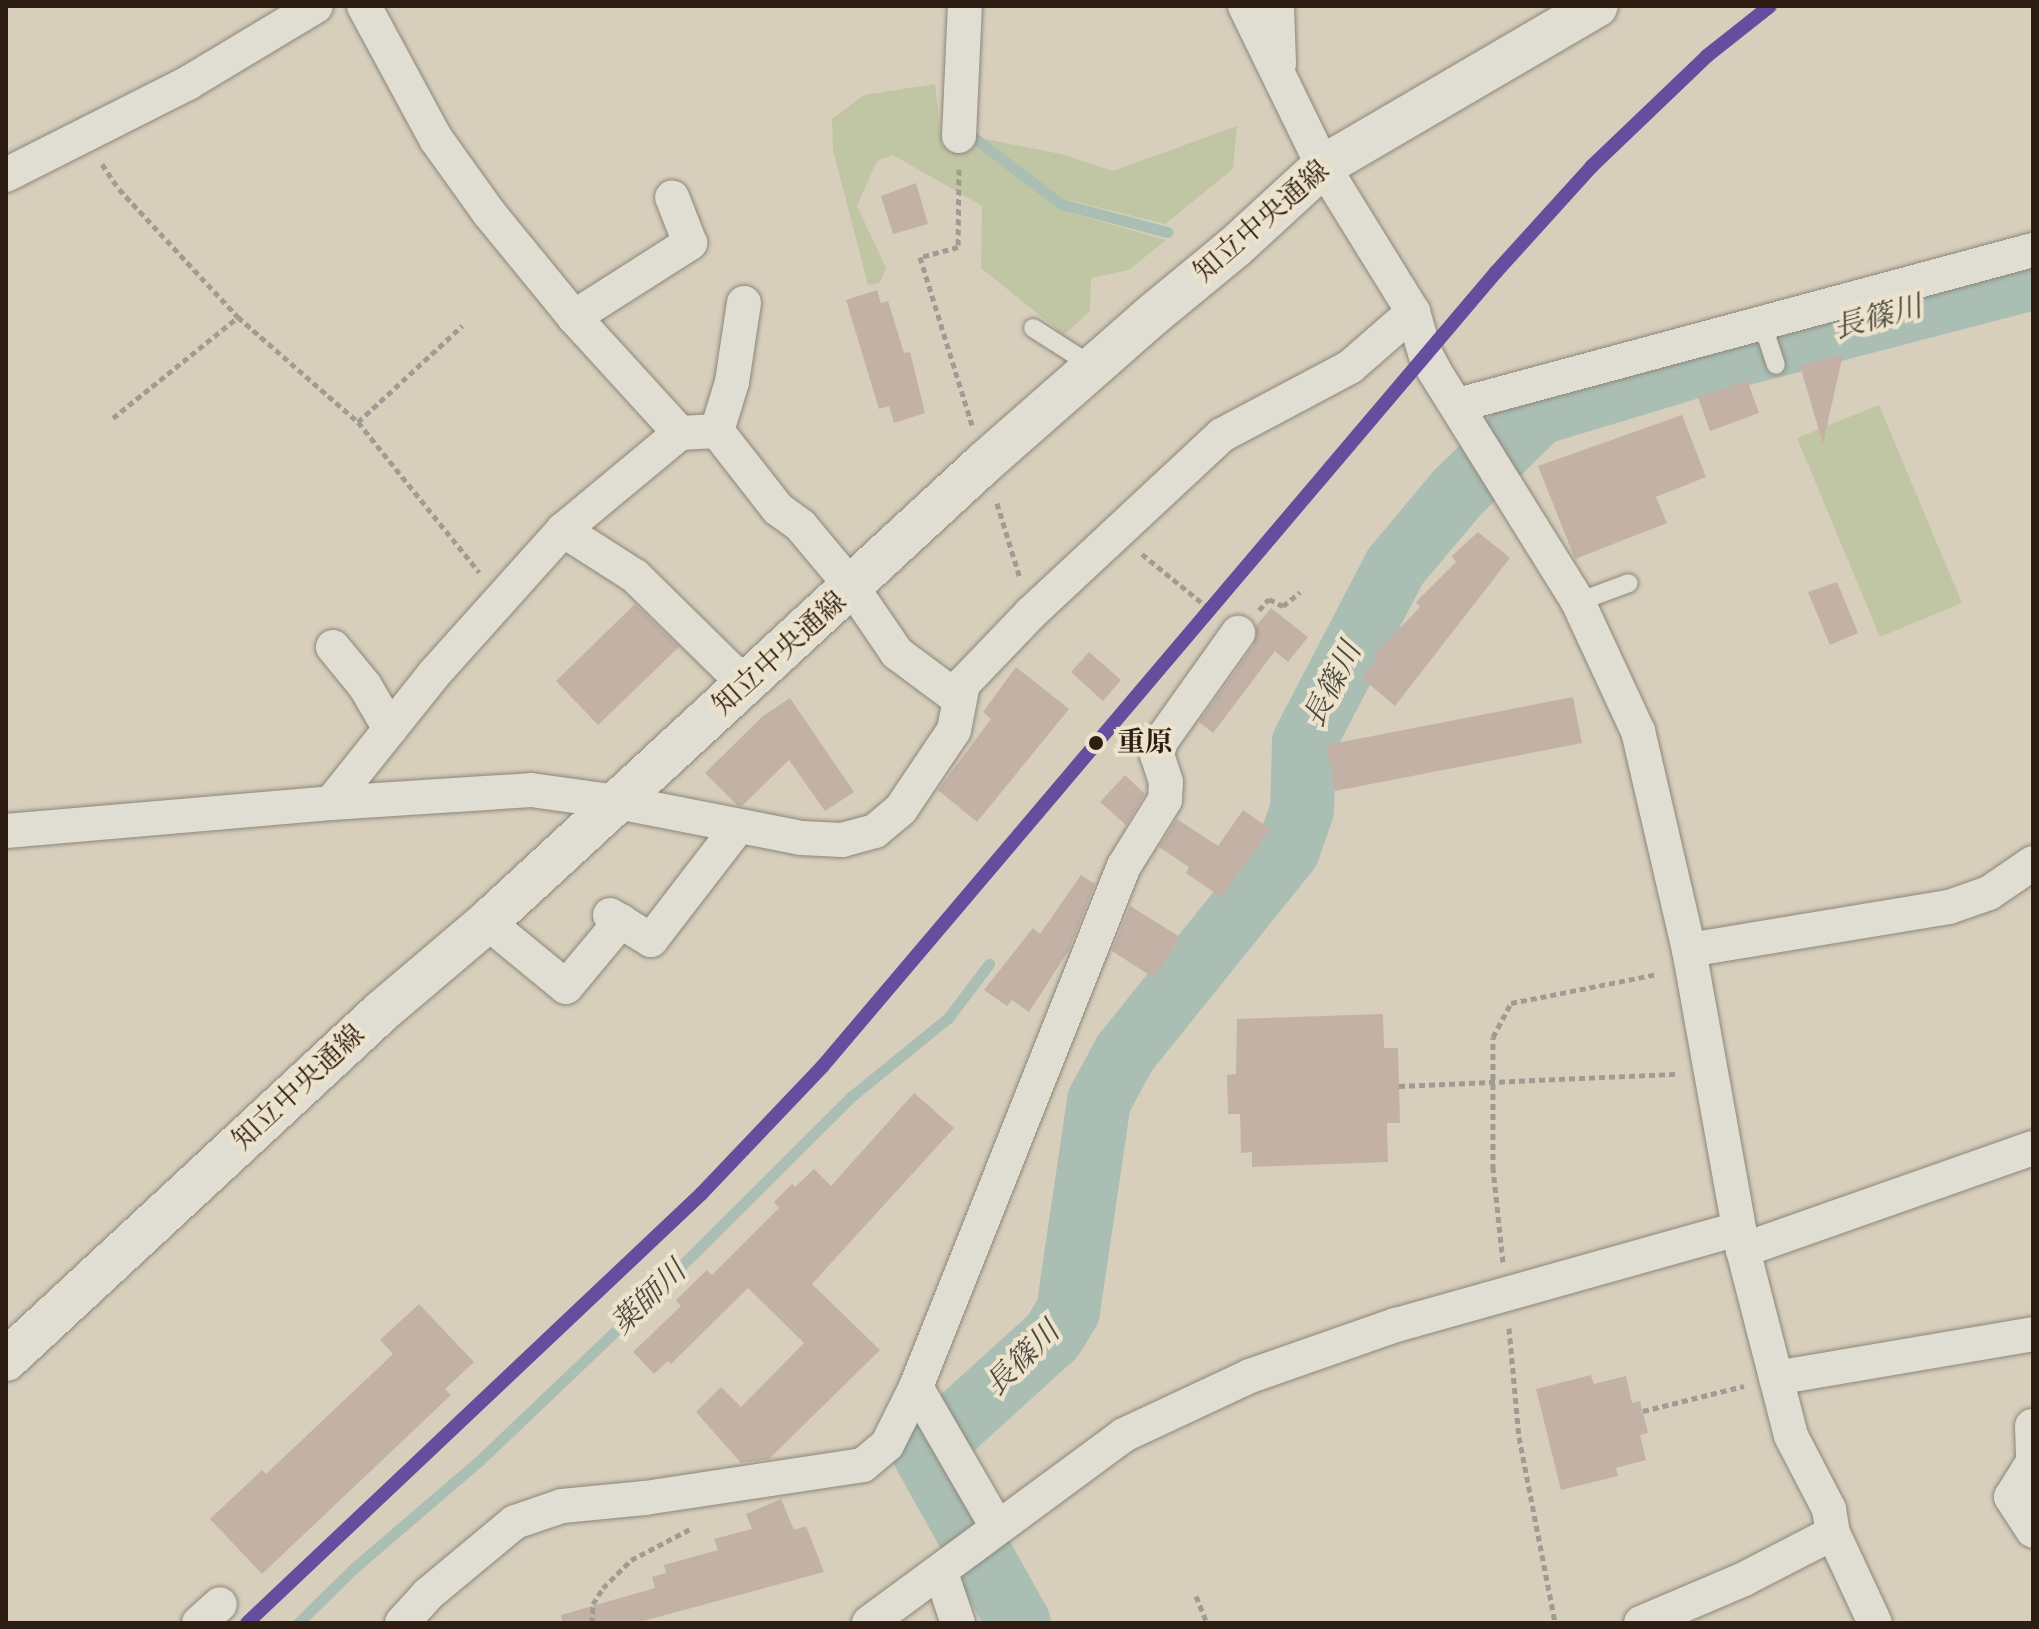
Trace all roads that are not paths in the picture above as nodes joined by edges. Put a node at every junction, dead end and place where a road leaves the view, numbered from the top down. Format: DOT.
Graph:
graph roads {
  1 [pos="316,6"];
  2 [pos="364,6"];
  3 [pos="965,6"];
  4 [pos="1245,6"];
  5 [pos="1277,6"];
  6 [pos="1597,6"];
  7 [pos="1280,76"];
  8 [pos="960,127"];
  9 [pos="12,162"];
  10 [pos="1323,166"];
  11 [pos="672,197"];
  12 [pos="2033,250"];
  13 [pos="744,303"];
  14 [pos="1413,312"];
  15 [pos="574,317"];
  16 [pos="1033,328"];
  17 [pos="1764,330"];
  18 [pos="1776,365"];
  19 [pos="1094,367"];
  20 [pos="1458,405"];
  21 [pos="717,431"];
  22 [pos="680,433"];
  23 [pos="563,530"];
  24 [pos="1629,583"];
  25 [pos="852,587"];
  26 [pos="1578,602"];
  27 [pos="1238,633"];
  28 [pos="333,647"];
  29 [pos="746,685"];
  30 [pos="959,699"];
  31 [pos="390,729"];
  32 [pos="618,802"];
  33 [pos="331,803"];
  34 [pos="738,827"];
  35 [pos="6,831"];
  36 [pos="2033,863"];
  37 [pos="487,922"];
  38 [pos="1690,960"];
  39 [pos="2033,1148"];
  40 [pos="1741,1240"];
  41 [pos="2033,1334"];
  42 [pos="6,1360"];
  43 [pos="1776,1378"];
  44 [pos="924,1401"];
  45 [pos="2032,1426"];
  46 [pos="2033,1531"];
  47 [pos="1833,1533"];
  48 [pos="972,1548"];
  49 [pos="402,1623"];
  50 [pos="869,1623"];
  51 [pos="958,1623"];
  52 [pos="1641,1623"];
  53 [pos="1875,1623"];
  1 -- 9 [label="street"];
  2 -- 15 [label="street"];
  3 -- 8 [label="street"];
  4 -- 7 [label="street"];
  5 -- 7 [label="street"];
  6 -- 10 [label="street, 知立中央通線"];
  7 -- 10 [label="street"];
  10 -- 14 [label="street"];
  10 -- 19 [label="street, 知立中央通線"];
  11 -- 15 [label="street"];
  12 -- 17 [label="street"];
  13 -- 21 [label="street"];
  14 -- 20 [label="street"];
  14 -- 30 [label="street"];
  15 -- 22 [label="street"];
  16 -- 19 [label="lane"];
  17 -- 18 [label="lane"];
  17 -- 20 [label="street"];
  19 -- 25 [label="street, 知立中央通線"];
  20 -- 26 [label="street"];
  21 -- 22 [label="street"];
  21 -- 25 [label="street"];
  22 -- 23 [label="street"];
  23 -- 29 [label="street"];
  23 -- 31 [label="street"];
  24 -- 26 [label="lane"];
  25 -- 29 [label="street, 知立中央通線"];
  25 -- 30 [label="street"];
  26 -- 38 [label="street"];
  27 -- 44 [label="street"];
  28 -- 31 [label="street"];
  29 -- 32 [label="street, 知立中央通線"];
  30 -- 34 [label="street"];
  31 -- 33 [label="street"];
  32 -- 33 [label="street"];
  32 -- 34 [label="street"];
  32 -- 37 [label="street, 知立中央通線"];
  33 -- 35 [label="street"];
  34 -- 37 [label="street"];
  36 -- 38 [label="street"];
  37 -- 42 [label="street, 知立中央通線"];
  38 -- 40 [label="street"];
  39 -- 40 [label="street"];
  40 -- 43 [label="street"];
  40 -- 48 [label="street"];
  41 -- 43 [label="street"];
  43 -- 47 [label="street"];
  44 -- 48 [label="street"];
  44 -- 49 [label="street"];
  45 -- 46 [label="street"];
  47 -- 52 [label="street"];
  47 -- 53 [label="street"];
  48 -- 50 [label="street"];
  48 -- 51 [label="street"];
}
